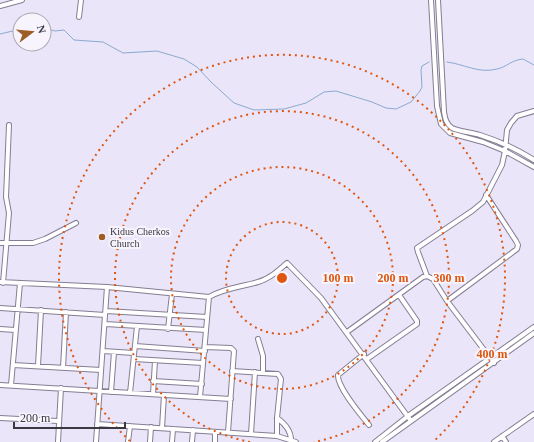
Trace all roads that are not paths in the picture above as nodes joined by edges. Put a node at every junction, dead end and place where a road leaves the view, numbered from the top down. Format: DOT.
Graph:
graph roads {
  1 [pos="20,0"];
  2 [pos="81,0"];
  3 [pos="431,0"];
  4 [pos="438,0"];
  5 [pos="0,6"];
  6 [pos="79,17"];
  7 [pos="534,111"];
  8 [pos="10,125"];
  9 [pos="506,145"];
  10 [pos="505,151"];
  11 [pos="534,160"];
  12 [pos="534,167"];
  13 [pos="486,195"];
  14 [pos="76,223"];
  15 [pos="0,244"];
  16 [pos="6,244"];
  17 [pos="427,276"];
  18 [pos="1,283"];
  19 [pos="20,283"];
  20 [pos="107,287"];
  21 [pos="172,294"];
  22 [pos="398,295"];
  23 [pos="209,297"];
  24 [pos="447,301"];
  25 [pos="0,308"];
  26 [pos="17,309"];
  27 [pos="42,310"];
  28 [pos="66,312"];
  29 [pos="106,313"];
  30 [pos="170,315"];
  31 [pos="207,317"];
  32 [pos="105,324"];
  33 [pos="137,326"];
  34 [pos="534,327"];
  35 [pos="0,329"];
  36 [pos="168,329"];
  37 [pos="15,330"];
  38 [pos="206,330"];
  39 [pos="347,332"];
  40 [pos="534,333"];
  41 [pos="258,339"];
  42 [pos="135,346"];
  43 [pos="205,349"];
  44 [pos="103,351"];
  45 [pos="114,352"];
  46 [pos="134,353"];
  47 [pos="364,354"];
  48 [pos="491,358"];
  49 [pos="134,359"];
  50 [pos="367,359"];
  51 [pos="155,361"];
  52 [pos="204,363"];
  53 [pos="494,363"];
  54 [pos="13,364"];
  55 [pos="38,366"];
  56 [pos="63,368"];
  57 [pos="101,370"];
  58 [pos="232,371"];
  59 [pos="254,372"];
  60 [pos="263,373"];
  61 [pos="153,381"];
  62 [pos="463,381"];
  63 [pos="202,384"];
  64 [pos="0,385"];
  65 [pos="11,385"];
  66 [pos="61,388"];
  67 [pos="100,391"];
  68 [pos="111,392"];
  69 [pos="130,393"];
  70 [pos="153,394"];
  71 [pos="164,395"];
  72 [pos="200,397"];
  73 [pos="231,399"];
  74 [pos="534,414"];
  75 [pos="408,416"];
  76 [pos="0,418"];
  77 [pos="277,418"];
  78 [pos="58,421"];
  79 [pos="411,421"];
  80 [pos="97,424"];
  81 [pos="369,425"];
  82 [pos="130,426"];
  83 [pos="151,428"];
  84 [pos="162,428"];
  85 [pos="173,429"];
  86 [pos="193,430"];
  87 [pos="215,432"];
  88 [pos="228,432"];
  89 [pos="251,434"];
  90 [pos="278,436"];
  91 [pos="502,436"];
  92 [pos="382,440"];
  93 [pos="294,441"];
  94 [pos="58,442"];
  95 [pos="96,442"];
  96 [pos="128,442"];
  97 [pos="150,442"];
  98 [pos="172,442"];
  99 [pos="192,442"];
  100 [pos="215,442"];
  101 [pos="374,442"];
  102 [pos="494,442"];
  103 [pos="506,442"];
  1 -- 5 [label="street"];
  2 -- 6 [label="street"];
  3 -- 10 [label="street"];
  4 -- 9 [label="street"];
  7 -- 9 [label="street"];
  8 -- 16 [label="street"];
  9 -- 10 [label="street"];
  9 -- 11 [label="street"];
  10 -- 12 [label="street"];
  10 -- 13 [label="street"];
  13 -- 17 [label="street"];
  13 -- 24 [label="street"];
  14 -- 16 [label="street"];
  15 -- 16 [label="street"];
  16 -- 18 [label="street"];
  17 -- 22 [label="street"];
  17 -- 24 [label="street"];
  18 -- 19 [label="street"];
  19 -- 20 [label="street"];
  19 -- 26 [label="street"];
  20 -- 21 [label="street"];
  20 -- 29 [label="street"];
  21 -- 23 [label="street"];
  21 -- 30 [label="street"];
  22 -- 39 [label="street"];
  22 -- 50 [label="street"];
  23 -- 31 [label="street"];
  23 -- 39 [label="street"];
  24 -- 48 [label="street"];
  25 -- 26 [label="street"];
  26 -- 27 [label="street"];
  26 -- 37 [label="street"];
  27 -- 28 [label="street"];
  27 -- 55 [label="street"];
  28 -- 29 [label="street"];
  28 -- 56 [label="street"];
  29 -- 30 [label="street"];
  29 -- 32 [label="street"];
  30 -- 31 [label="street"];
  30 -- 36 [label="street"];
  31 -- 38 [label="street"];
  32 -- 33 [label="street"];
  32 -- 44 [label="street"];
  33 -- 36 [label="street"];
  33 -- 42 [label="street"];
  34 -- 48 [label="street"];
  35 -- 37 [label="street"];
  36 -- 38 [label="street"];
  37 -- 54 [label="street"];
  38 -- 43 [label="street"];
  39 -- 47 [label="street"];
  40 -- 53 [label="street"];
  41 -- 60 [label="street"];
  42 -- 43 [label="street"];
  42 -- 46 [label="street"];
  43 -- 52 [label="street"];
  43 -- 58 [label="street"];
  44 -- 45 [label="street"];
  44 -- 57 [label="street"];
  45 -- 46 [label="street"];
  45 -- 68 [label="street"];
  46 -- 49 [label="street"];
  47 -- 50 [label="street"];
  47 -- 81 [label="street"];
  48 -- 53 [label="street"];
  48 -- 62 [label="street"];
  49 -- 51 [label="street"];
  49 -- 69 [label="street"];
  50 -- 75 [label="street"];
  51 -- 52 [label="street"];
  51 -- 61 [label="street"];
  52 -- 63 [label="street"];
  53 -- 62 [label="street"];
  54 -- 55 [label="street"];
  54 -- 65 [label="street"];
  55 -- 56 [label="street"];
  56 -- 57 [label="street"];
  57 -- 67 [label="street"];
  58 -- 59 [label="street"];
  58 -- 73 [label="street"];
  59 -- 60 [label="street"];
  59 -- 89 [label="street"];
  60 -- 77 [label="street"];
  61 -- 63 [label="street"];
  61 -- 70 [label="street"];
  62 -- 75 [label="street"];
  62 -- 79 [label="street"];
  63 -- 72 [label="street"];
  64 -- 65 [label="street"];
  65 -- 66 [label="street"];
  66 -- 67 [label="street"];
  66 -- 78 [label="street"];
  67 -- 68 [label="street"];
  67 -- 80 [label="street"];
  68 -- 69 [label="street"];
  69 -- 70 [label="street"];
  70 -- 71 [label="street"];
  71 -- 72 [label="street"];
  71 -- 84 [label="street"];
  72 -- 73 [label="street"];
  73 -- 88 [label="street"];
  74 -- 91 [label="street"];
  75 -- 79 [label="street"];
  75 -- 92 [label="street"];
  76 -- 78 [label="street"];
  77 -- 90 [label="street"];
  77 -- 93 [label="street"];
  78 -- 94 [label="street"];
  79 -- 92 [label="street"];
  80 -- 82 [label="street"];
  80 -- 95 [label="street"];
  82 -- 83 [label="street"];
  82 -- 96 [label="street"];
  83 -- 84 [label="street"];
  83 -- 97 [label="street"];
  84 -- 85 [label="street"];
  85 -- 86 [label="street"];
  85 -- 98 [label="street"];
  86 -- 87 [label="street"];
  86 -- 99 [label="street"];
  87 -- 88 [label="street"];
  87 -- 100 [label="street"];
  88 -- 89 [label="street"];
  89 -- 90 [label="street"];
  90 -- 93 [label="street"];
  91 -- 102 [label="street"];
  91 -- 103 [label="street"];
  92 -- 101 [label="street"];
}
